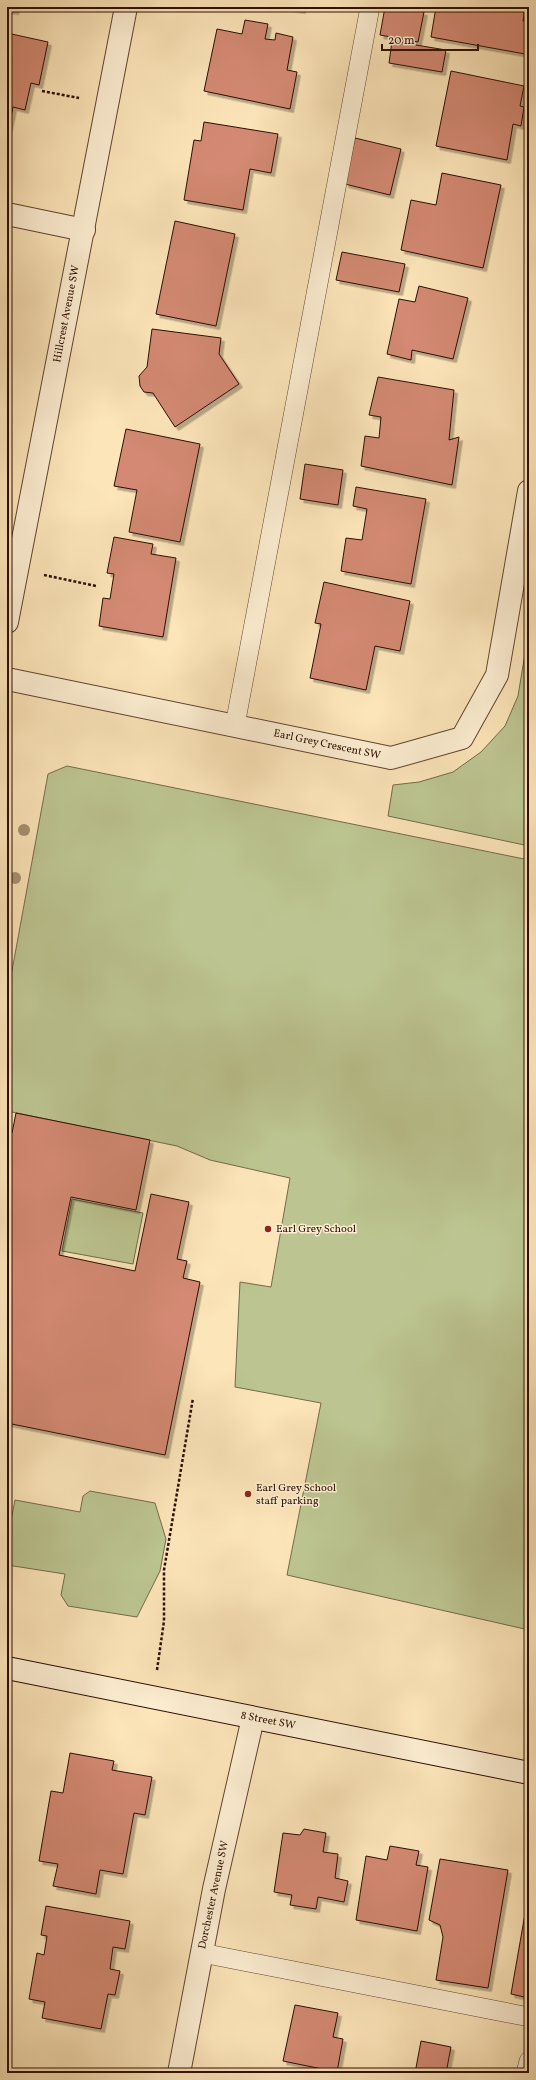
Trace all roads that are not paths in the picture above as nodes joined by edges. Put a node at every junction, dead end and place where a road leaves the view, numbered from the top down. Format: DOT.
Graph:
graph roads {
  1 [pos="126,7"];
  2 [pos="370,7"];
  3 [pos="7,214"];
  4 [pos="84,230"];
  5 [pos="529,491"];
  6 [pos="7,622"];
  7 [pos="7,679"];
  8 [pos="235,725"];
  9 [pos="7,1668"];
  10 [pos="253,1718"];
  11 [pos="529,1773"];
  12 [pos="202,1953"];
  13 [pos="529,2018"];
  14 [pos="529,2061"];
  15 [pos="178,2073"];
  16 [pos="526,2073"];
  1 -- 4 [label="street, Hillcrest Avenue SW"];
  2 -- 8 [label="lane"];
  3 -- 4 [label="street"];
  4 -- 6 [label="street, Hillcrest Avenue SW"];
  5 -- 8 [label="street, Earl Grey Crescent SW"];
  7 -- 8 [label="street, Earl Grey Crescent SW"];
  9 -- 10 [label="street, 8 Street SW"];
  10 -- 11 [label="street, 8 Street SW"];
  10 -- 12 [label="street, Dorchester Avenue SW"];
  12 -- 13 [label="lane"];
  12 -- 15 [label="street, Dorchester Avenue SW"];
  14 -- 16 [label="lane"];
}
